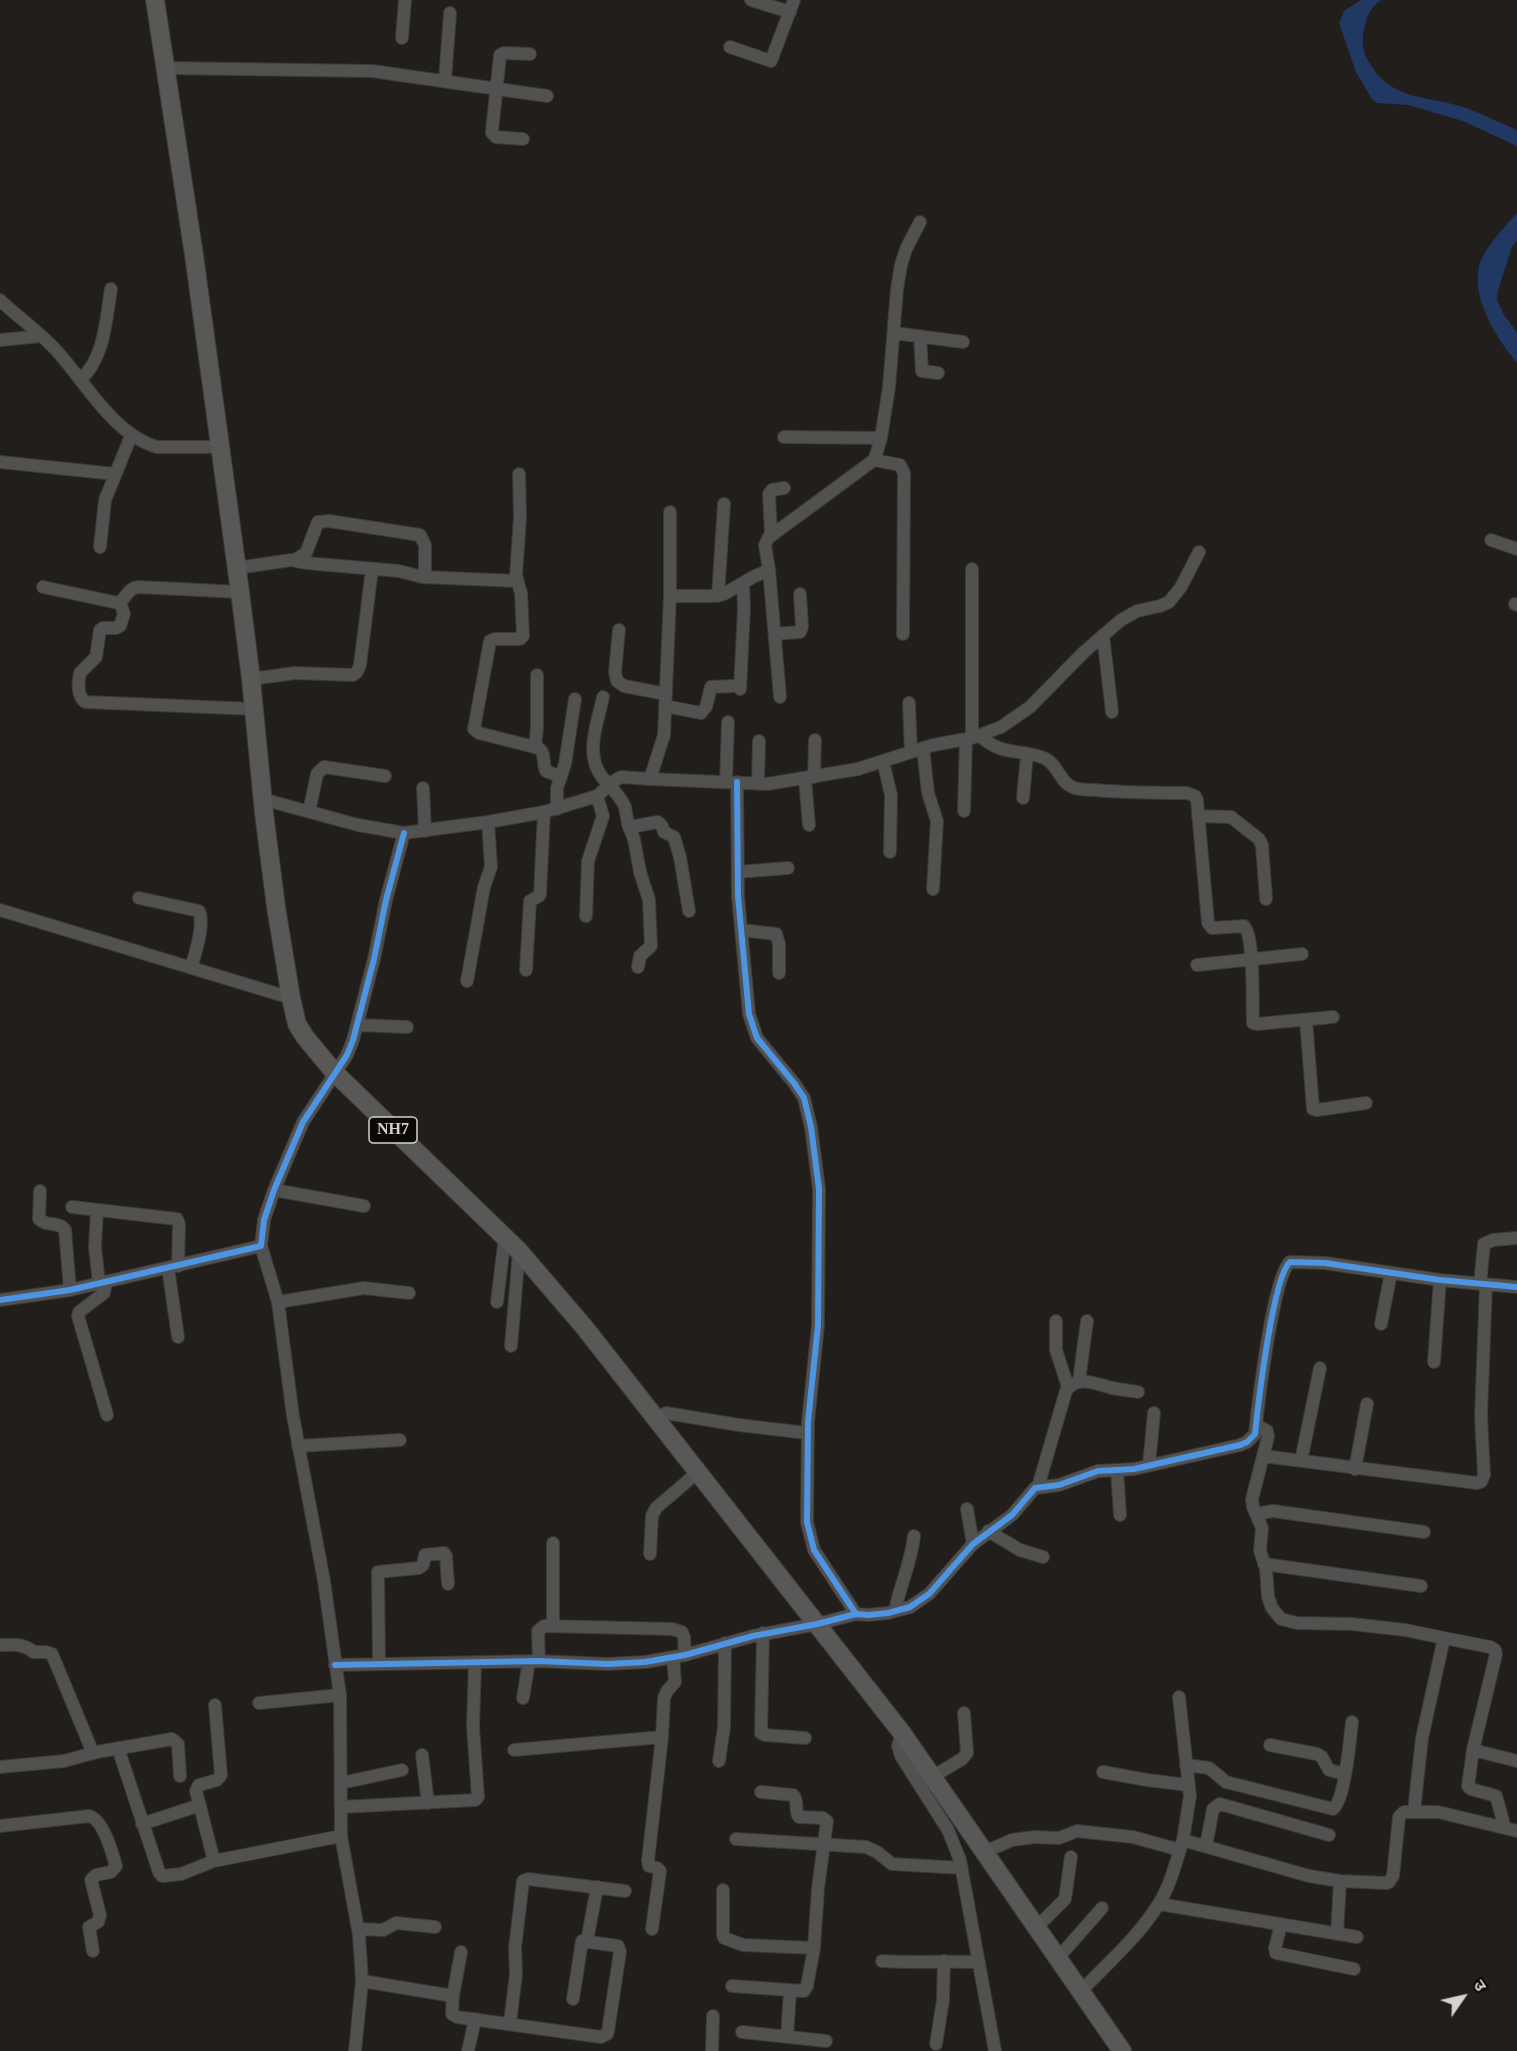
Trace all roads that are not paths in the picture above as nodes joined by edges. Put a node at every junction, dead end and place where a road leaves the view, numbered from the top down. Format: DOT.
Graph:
graph roads {
  1 [pos="155,0"];
  2 [pos="405,0"];
  3 [pos="751,0"];
  4 [pos="792,6"];
  5 [pos="450,13"];
  6 [pos="402,38"];
  7 [pos="730,47"];
  8 [pos="530,54"];
  9 [pos="166,68"];
  10 [pos="446,81"];
  11 [pos="497,88"];
  12 [pos="547,96"];
  13 [pos="523,139"];
  14 [pos="920,222"];
  15 [pos="111,289"];
  16 [pos="1,302"];
  17 [pos="894,333"];
  18 [pos="41,336"];
  19 [pos="920,336"];
  20 [pos="0,340"];
  21 [pos="963,342"];
  22 [pos="938,373"];
  23 [pos="80,380"];
  24 [pos="131,436"];
  25 [pos="784,437"];
  26 [pos="881,438"];
  27 [pos="220,447"];
  28 [pos="874,460"];
  29 [pos="0,462"];
  30 [pos="115,474"];
  31 [pos="519,474"];
  32 [pos="784,488"];
  33 [pos="724,504"];
  34 [pos="670,512"];
  35 [pos="771,534"];
  36 [pos="1491,540"];
  37 [pos="100,547"];
  38 [pos="1517,549"];
  39 [pos="1198,552"];
  40 [pos="295,560"];
  41 [pos="237,568"];
  42 [pos="372,569"];
  43 [pos="972,569"];
  44 [pos="769,570"];
  45 [pos="425,577"];
  46 [pos="518,581"];
  47 [pos="743,582"];
  48 [pos="42,587"];
  49 [pos="240,592"];
  50 [pos="800,594"];
  51 [pos="670,596"];
  52 [pos="718,596"];
  53 [pos="120,603"];
  54 [pos="619,630"];
  55 [pos="775,634"];
  56 [pos="903,634"];
  57 [pos="1103,635"];
  58 [pos="537,675"];
  59 [pos="251,679"];
  60 [pos="603,698"];
  61 [pos="780,698"];
  62 [pos="575,699"];
  63 [pos="666,700"];
  64 [pos="909,703"];
  65 [pos="254,709"];
  66 [pos="1112,712"];
  67 [pos="728,722"];
  68 [pos="973,738"];
  69 [pos="815,740"];
  70 [pos="759,741"];
  71 [pos="535,747"];
  72 [pos="923,748"];
  73 [pos="910,752"];
  74 [pos="1027,755"];
  75 [pos="883,761"];
  76 [pos="385,776"];
  77 [pos="561,777"];
  78 [pos="810,778"];
  79 [pos="650,779"];
  80 [pos="731,782"];
  81 [pos="758,784"];
  82 [pos="610,785"];
  83 [pos="423,788"];
  84 [pos="597,796"];
  85 [pos="1023,798"];
  86 [pos="262,799"];
  87 [pos="557,809"];
  88 [pos="964,811"];
  89 [pos="309,812"];
  90 [pos="544,812"];
  91 [pos="1198,816"];
  92 [pos="488,822"];
  93 [pos="809,825"];
  94 [pos="629,827"];
  95 [pos="424,831"];
  96 [pos="404,833"];
  97 [pos="890,852"];
  98 [pos="788,868"];
  99 [pos="738,873"];
  100 [pos="933,889"];
  101 [pos="139,898"];
  102 [pos="1266,900"];
  103 [pos="0,910"];
  104 [pos="689,911"];
  105 [pos="586,916"];
  106 [pos="741,930"];
  107 [pos="1302,954"];
  108 [pos="1251,959"];
  109 [pos="1197,965"];
  110 [pos="638,967"];
  111 [pos="191,969"];
  112 [pos="526,970"];
  113 [pos="779,973"];
  114 [pos="467,981"];
  115 [pos="291,998"];
  116 [pos="1333,1017"];
  117 [pos="1306,1020"];
  118 [pos="358,1025"];
  119 [pos="407,1027"];
  120 [pos="335,1073"];
  121 [pos="1366,1103"];
  122 [pos="274,1190"];
  123 [pos="40,1191"];
  124 [pos="364,1206"];
  125 [pos="72,1207"];
  126 [pos="98,1210"];
  127 [pos="504,1236"];
  128 [pos="1517,1238"];
  129 [pos="261,1246"];
  130 [pos="519,1251"];
  131 [pos="173,1267"];
  132 [pos="1391,1273"];
  133 [pos="1440,1280"];
  134 [pos="103,1282"];
  135 [pos="1483,1284"];
  136 [pos="1517,1287"];
  137 [pos="70,1290"];
  138 [pos="409,1293"];
  139 [pos="0,1300"];
  140 [pos="278,1302"];
  141 [pos="496,1302"];
  142 [pos="1056,1321"];
  143 [pos="1087,1321"];
  144 [pos="1381,1324"];
  145 [pos="178,1337"];
  146 [pos="511,1346"];
  147 [pos="1434,1362"];
  148 [pos="1320,1368"];
  149 [pos="1074,1384"];
  150 [pos="1138,1392"];
  151 [pos="1367,1404"];
  152 [pos="1154,1413"];
  153 [pos="107,1415"];
  154 [pos="659,1416"];
  155 [pos="1256,1425"];
  156 [pos="807,1433"];
  157 [pos="400,1440"];
  158 [pos="298,1446"];
  159 [pos="1263,1456"];
  160 [pos="1301,1461"];
  161 [pos="1149,1466"];
  162 [pos="1355,1469"];
  163 [pos="1116,1470"];
  164 [pos="698,1472"];
  165 [pos="1038,1487"];
  166 [pos="967,1509"];
  167 [pos="1257,1514"];
  168 [pos="1120,1515"];
  169 [pos="988,1531"];
  170 [pos="1424,1532"];
  171 [pos="914,1536"];
  172 [pos="553,1543"];
  173 [pos="973,1544"];
  174 [pos="650,1554"];
  175 [pos="1043,1557"];
  176 [pos="1264,1564"];
  177 [pos="448,1584"];
  178 [pos="1421,1586"];
  179 [pos="895,1611"];
  180 [pos="856,1614"];
  181 [pos="817,1624"];
  182 [pos="553,1626"];
  183 [pos="763,1634"];
  184 [pos="1444,1638"];
  185 [pos="725,1643"];
  186 [pos="0,1645"];
  187 [pos="679,1656"];
  188 [pos="534,1661"];
  189 [pos="380,1663"];
  190 [pos="475,1663"];
  191 [pos="335,1665"];
  192 [pos="340,1695"];
  193 [pos="1179,1697"];
  194 [pos="523,1698"];
  195 [pos="259,1703"];
  196 [pos="214,1706"];
  197 [pos="964,1713"];
  198 [pos="1352,1722"];
  199 [pos="902,1733"];
  200 [pos="662,1737"];
  201 [pos="805,1738"];
  202 [pos="1269,1745"];
  203 [pos="118,1748"];
  204 [pos="514,1750"];
  205 [pos="1473,1750"];
  206 [pos="93,1753"];
  207 [pos="422,1755"];
  208 [pos="720,1761"];
  209 [pos="1517,1761"];
  210 [pos="1186,1765"];
  211 [pos="0,1767"];
  212 [pos="402,1770"];
  213 [pos="1103,1772"];
  214 [pos="1345,1774"];
  215 [pos="180,1776"];
  216 [pos="932,1777"];
  217 [pos="341,1783"];
  218 [pos="1188,1785"];
  219 [pos="761,1792"];
  220 [pos="428,1803"];
  221 [pos="200,1805"];
  222 [pos="341,1807"];
  223 [pos="1414,1811"];
  224 [pos="142,1824"];
  225 [pos="0,1826"];
  226 [pos="1511,1829"];
  227 [pos="1329,1835"];
  228 [pos="341,1836"];
  229 [pos="736,1839"];
  230 [pos="825,1844"];
  231 [pos="1181,1845"];
  232 [pos="1206,1846"];
  233 [pos="984,1852"];
  234 [pos="1071,1857"];
  235 [pos="214,1861"];
  236 [pos="962,1868"];
  237 [pos="1340,1881"];
  238 [pos="597,1887"];
  239 [pos="723,1890"];
  240 [pos="626,1891"];
  241 [pos="1159,1904"];
  242 [pos="1102,1908"];
  243 [pos="1281,1924"];
  244 [pos="435,1927"];
  245 [pos="1036,1927"];
  246 [pos="358,1929"];
  247 [pos="652,1929"];
  248 [pos="1337,1934"];
  249 [pos="1357,1937"];
  250 [pos="587,1941"];
  251 [pos="814,1948"];
  252 [pos="93,1951"];
  253 [pos="461,1952"];
  254 [pos="1058,1958"];
  255 [pos="882,1961"];
  256 [pos="944,1961"];
  257 [pos="979,1962"];
  258 [pos="1354,1969"];
  259 [pos="362,1981"];
  260 [pos="732,1986"];
  261 [pos="790,1991"];
  262 [pos="1080,1991"];
  263 [pos="453,1996"];
  264 [pos="573,1999"];
  265 [pos="713,2016"];
  266 [pos="475,2019"];
  267 [pos="510,2023"];
  268 [pos="742,2032"];
  269 [pos="787,2037"];
  270 [pos="826,2041"];
  271 [pos="936,2044"];
  272 [pos="1120,2050"];
  273 [pos="355,2051"];
  274 [pos="468,2051"];
  275 [pos="712,2051"];
  276 [pos="995,2051"];
  1 -- 9 [label="highway, NH7"];
  2 -- 6 [label="street"];
  3 -- 4 [label="street"];
  4 -- 7 [label="street"];
  5 -- 10 [label="street"];
  8 -- 11 [label="street"];
  9 -- 10 [label="street"];
  9 -- 27 [label="highway, NH7"];
  10 -- 11 [label="street"];
  11 -- 12 [label="street"];
  11 -- 13 [label="street"];
  14 -- 17 [label="street"];
  15 -- 23 [label="street"];
  16 -- 18 [label="street"];
  17 -- 19 [label="street"];
  17 -- 26 [label="street"];
  18 -- 20 [label="street"];
  18 -- 23 [label="street"];
  19 -- 21 [label="street"];
  19 -- 22 [label="street"];
  23 -- 24 [label="street"];
  24 -- 27 [label="street"];
  24 -- 30 [label="street"];
  25 -- 26 [label="street"];
  26 -- 28 [label="street"];
  27 -- 41 [label="highway, NH7"];
  28 -- 35 [label="street"];
  28 -- 56 [label="street"];
  29 -- 30 [label="street"];
  30 -- 37 [label="street"];
  31 -- 46 [label="street"];
  32 -- 35 [label="street"];
  33 -- 52 [label="street"];
  34 -- 51 [label="street"];
  35 -- 44 [label="street"];
  36 -- 38 [label="street"];
  39 -- 57 [label="street"];
  40 -- 41 [label="street"];
  40 -- 42 [label="street"];
  40 -- 45 [label="street"];
  41 -- 49 [label="highway, NH7"];
  42 -- 45 [label="street"];
  42 -- 59 [label="street"];
  43 -- 68 [label="street"];
  44 -- 47 [label="street"];
  44 -- 55 [label="street"];
  45 -- 46 [label="street"];
  46 -- 71 [label="street"];
  47 -- 52 [label="street"];
  47 -- 63 [label="street"];
  48 -- 53 [label="street"];
  49 -- 53 [label="street"];
  49 -- 59 [label="highway, NH7"];
  50 -- 55 [label="street"];
  51 -- 52 [label="street"];
  51 -- 63 [label="street"];
  53 -- 65 [label="street"];
  54 -- 63 [label="street"];
  55 -- 61 [label="street"];
  57 -- 66 [label="street"];
  57 -- 68 [label="street"];
  58 -- 71 [label="street"];
  59 -- 65 [label="highway, NH7"];
  60 -- 82 [label="street"];
  62 -- 77 [label="street"];
  63 -- 79 [label="street"];
  64 -- 73 [label="street"];
  65 -- 86 [label="highway, NH7"];
  67 -- 80 [label="street"];
  68 -- 72 [label="street"];
  68 -- 74 [label="street"];
  68 -- 88 [label="street"];
  69 -- 78 [label="street"];
  70 -- 81 [label="street"];
  71 -- 77 [label="street"];
  72 -- 73 [label="street"];
  72 -- 100 [label="street"];
  73 -- 75 [label="street"];
  74 -- 85 [label="street"];
  74 -- 91 [label="street"];
  75 -- 78 [label="street"];
  75 -- 97 [label="street"];
  76 -- 89 [label="street"];
  77 -- 87 [label="street"];
  78 -- 81 [label="street"];
  78 -- 93 [label="street"];
  79 -- 80 [label="street"];
  79 -- 82 [label="street"];
  80 -- 81 [label="street"];
  80 -- 99 [label="street"];
  82 -- 84 [label="street"];
  82 -- 94 [label="street"];
  83 -- 95 [label="street"];
  84 -- 87 [label="street"];
  84 -- 105 [label="street"];
  86 -- 89 [label="street"];
  86 -- 115 [label="highway, NH7"];
  87 -- 90 [label="street"];
  89 -- 96 [label="street"];
  90 -- 92 [label="street"];
  90 -- 112 [label="street"];
  91 -- 102 [label="street"];
  91 -- 108 [label="street"];
  92 -- 95 [label="street"];
  92 -- 114 [label="street"];
  94 -- 104 [label="street"];
  94 -- 110 [label="street"];
  95 -- 96 [label="street"];
  96 -- 118 [label="street"];
  98 -- 99 [label="street"];
  99 -- 106 [label="street"];
  101 -- 111 [label="street"];
  103 -- 111 [label="street"];
  106 -- 113 [label="street"];
  106 -- 156 [label="street"];
  107 -- 108 [label="street"];
  108 -- 109 [label="street"];
  108 -- 117 [label="street"];
  111 -- 115 [label="street"];
  115 -- 120 [label="highway, NH7"];
  116 -- 117 [label="street"];
  117 -- 121 [label="street"];
  118 -- 119 [label="street"];
  118 -- 120 [label="street"];
  120 -- 122 [label="street"];
  120 -- 127 [label="highway, NH7"];
  122 -- 124 [label="street"];
  122 -- 129 [label="street"];
  123 -- 137 [label="street"];
  125 -- 126 [label="street"];
  126 -- 131 [label="street"];
  126 -- 134 [label="street"];
  127 -- 130 [label="highway, NH7"];
  127 -- 141 [label="street"];
  128 -- 135 [label="street"];
  129 -- 131 [label="street"];
  129 -- 140 [label="street"];
  130 -- 146 [label="street"];
  130 -- 154 [label="highway, NH7"];
  131 -- 134 [label="street"];
  131 -- 145 [label="street"];
  132 -- 133 [label="street"];
  132 -- 144 [label="street"];
  132 -- 155 [label="street"];
  133 -- 135 [label="street"];
  133 -- 147 [label="street"];
  134 -- 137 [label="street"];
  134 -- 153 [label="street"];
  135 -- 136 [label="street"];
  135 -- 162 [label="street"];
  137 -- 139 [label="street"];
  138 -- 140 [label="street"];
  140 -- 158 [label="street"];
  142 -- 149 [label="street"];
  143 -- 149 [label="street"];
  148 -- 160 [label="street"];
  149 -- 150 [label="street"];
  149 -- 165 [label="street"];
  151 -- 162 [label="street"];
  152 -- 161 [label="street"];
  154 -- 156 [label="street"];
  154 -- 164 [label="highway, NH7"];
  155 -- 159 [label="street"];
  155 -- 161 [label="street"];
  156 -- 180 [label="street"];
  157 -- 158 [label="street"];
  158 -- 191 [label="street"];
  159 -- 160 [label="street"];
  159 -- 167 [label="street"];
  160 -- 162 [label="street"];
  161 -- 163 [label="street"];
  163 -- 165 [label="street"];
  163 -- 168 [label="street"];
  164 -- 174 [label="street"];
  164 -- 181 [label="highway, NH7"];
  165 -- 169 [label="street"];
  166 -- 173 [label="street"];
  167 -- 170 [label="street"];
  167 -- 176 [label="street"];
  169 -- 173 [label="street"];
  169 -- 175 [label="street"];
  171 -- 179 [label="street"];
  172 -- 182 [label="street"];
  173 -- 179 [label="street"];
  176 -- 178 [label="street"];
  176 -- 184 [label="street"];
  177 -- 189 [label="street"];
  179 -- 180 [label="street"];
  180 -- 181 [label="street"];
  181 -- 183 [label="street"];
  181 -- 199 [label="highway, NH7"];
  182 -- 187 [label="street"];
  182 -- 188 [label="street"];
  183 -- 185 [label="street"];
  183 -- 201 [label="street"];
  184 -- 205 [label="street"];
  184 -- 223 [label="street"];
  185 -- 187 [label="street"];
  185 -- 208 [label="street"];
  186 -- 206 [label="street"];
  187 -- 188 [label="street"];
  187 -- 200 [label="street"];
  188 -- 190 [label="street"];
  188 -- 194 [label="street"];
  189 -- 190 [label="street"];
  189 -- 191 [label="street"];
  190 -- 220 [label="street"];
  191 -- 192 [label="street"];
  192 -- 195 [label="street"];
  192 -- 217 [label="street"];
  193 -- 210 [label="street"];
  196 -- 221 [label="street"];
  197 -- 216 [label="street"];
  198 -- 214 [label="street"];
  199 -- 216 [label="highway, NH7"];
  199 -- 236 [label="street"];
  200 -- 204 [label="street"];
  200 -- 247 [label="street"];
  202 -- 214 [label="street"];
  203 -- 206 [label="street"];
  203 -- 215 [label="street"];
  203 -- 224 [label="street"];
  205 -- 209 [label="street"];
  205 -- 226 [label="street"];
  206 -- 211 [label="street"];
  207 -- 220 [label="street"];
  210 -- 214 [label="street"];
  210 -- 218 [label="street"];
  212 -- 217 [label="street"];
  213 -- 218 [label="street"];
  216 -- 233 [label="highway, NH7"];
  217 -- 222 [label="street"];
  218 -- 231 [label="street"];
  219 -- 230 [label="street"];
  220 -- 222 [label="street"];
  221 -- 224 [label="street"];
  221 -- 235 [label="street"];
  222 -- 228 [label="street"];
  223 -- 226 [label="street"];
  223 -- 237 [label="street"];
  224 -- 235 [label="street"];
  225 -- 252 [label="street"];
  227 -- 232 [label="street"];
  228 -- 235 [label="street"];
  228 -- 246 [label="street"];
  229 -- 230 [label="street"];
  230 -- 236 [label="street"];
  230 -- 251 [label="street"];
  231 -- 232 [label="street"];
  231 -- 233 [label="street"];
  231 -- 241 [label="street"];
  232 -- 237 [label="street"];
  233 -- 245 [label="highway, NH7"];
  234 -- 245 [label="street"];
  236 -- 257 [label="street"];
  237 -- 248 [label="street"];
  238 -- 240 [label="street"];
  238 -- 250 [label="street"];
  238 -- 267 [label="street"];
  239 -- 251 [label="street"];
  241 -- 243 [label="street"];
  241 -- 262 [label="street"];
  242 -- 254 [label="street"];
  243 -- 248 [label="street"];
  243 -- 258 [label="street"];
  244 -- 246 [label="street"];
  245 -- 254 [label="highway, NH7"];
  246 -- 259 [label="street"];
  248 -- 249 [label="street"];
  250 -- 264 [label="street"];
  250 -- 267 [label="street"];
  251 -- 261 [label="street"];
  253 -- 263 [label="street"];
  254 -- 262 [label="highway, NH7"];
  255 -- 256 [label="street"];
  256 -- 257 [label="street"];
  256 -- 271 [label="street"];
  257 -- 276 [label="street"];
  259 -- 263 [label="street"];
  259 -- 273 [label="street"];
  260 -- 261 [label="street"];
  261 -- 269 [label="street"];
  262 -- 272 [label="highway, NH7"];
  263 -- 266 [label="street"];
  265 -- 275 [label="street"];
  266 -- 267 [label="street"];
  266 -- 274 [label="street"];
  268 -- 269 [label="street"];
  269 -- 270 [label="street"];
}
